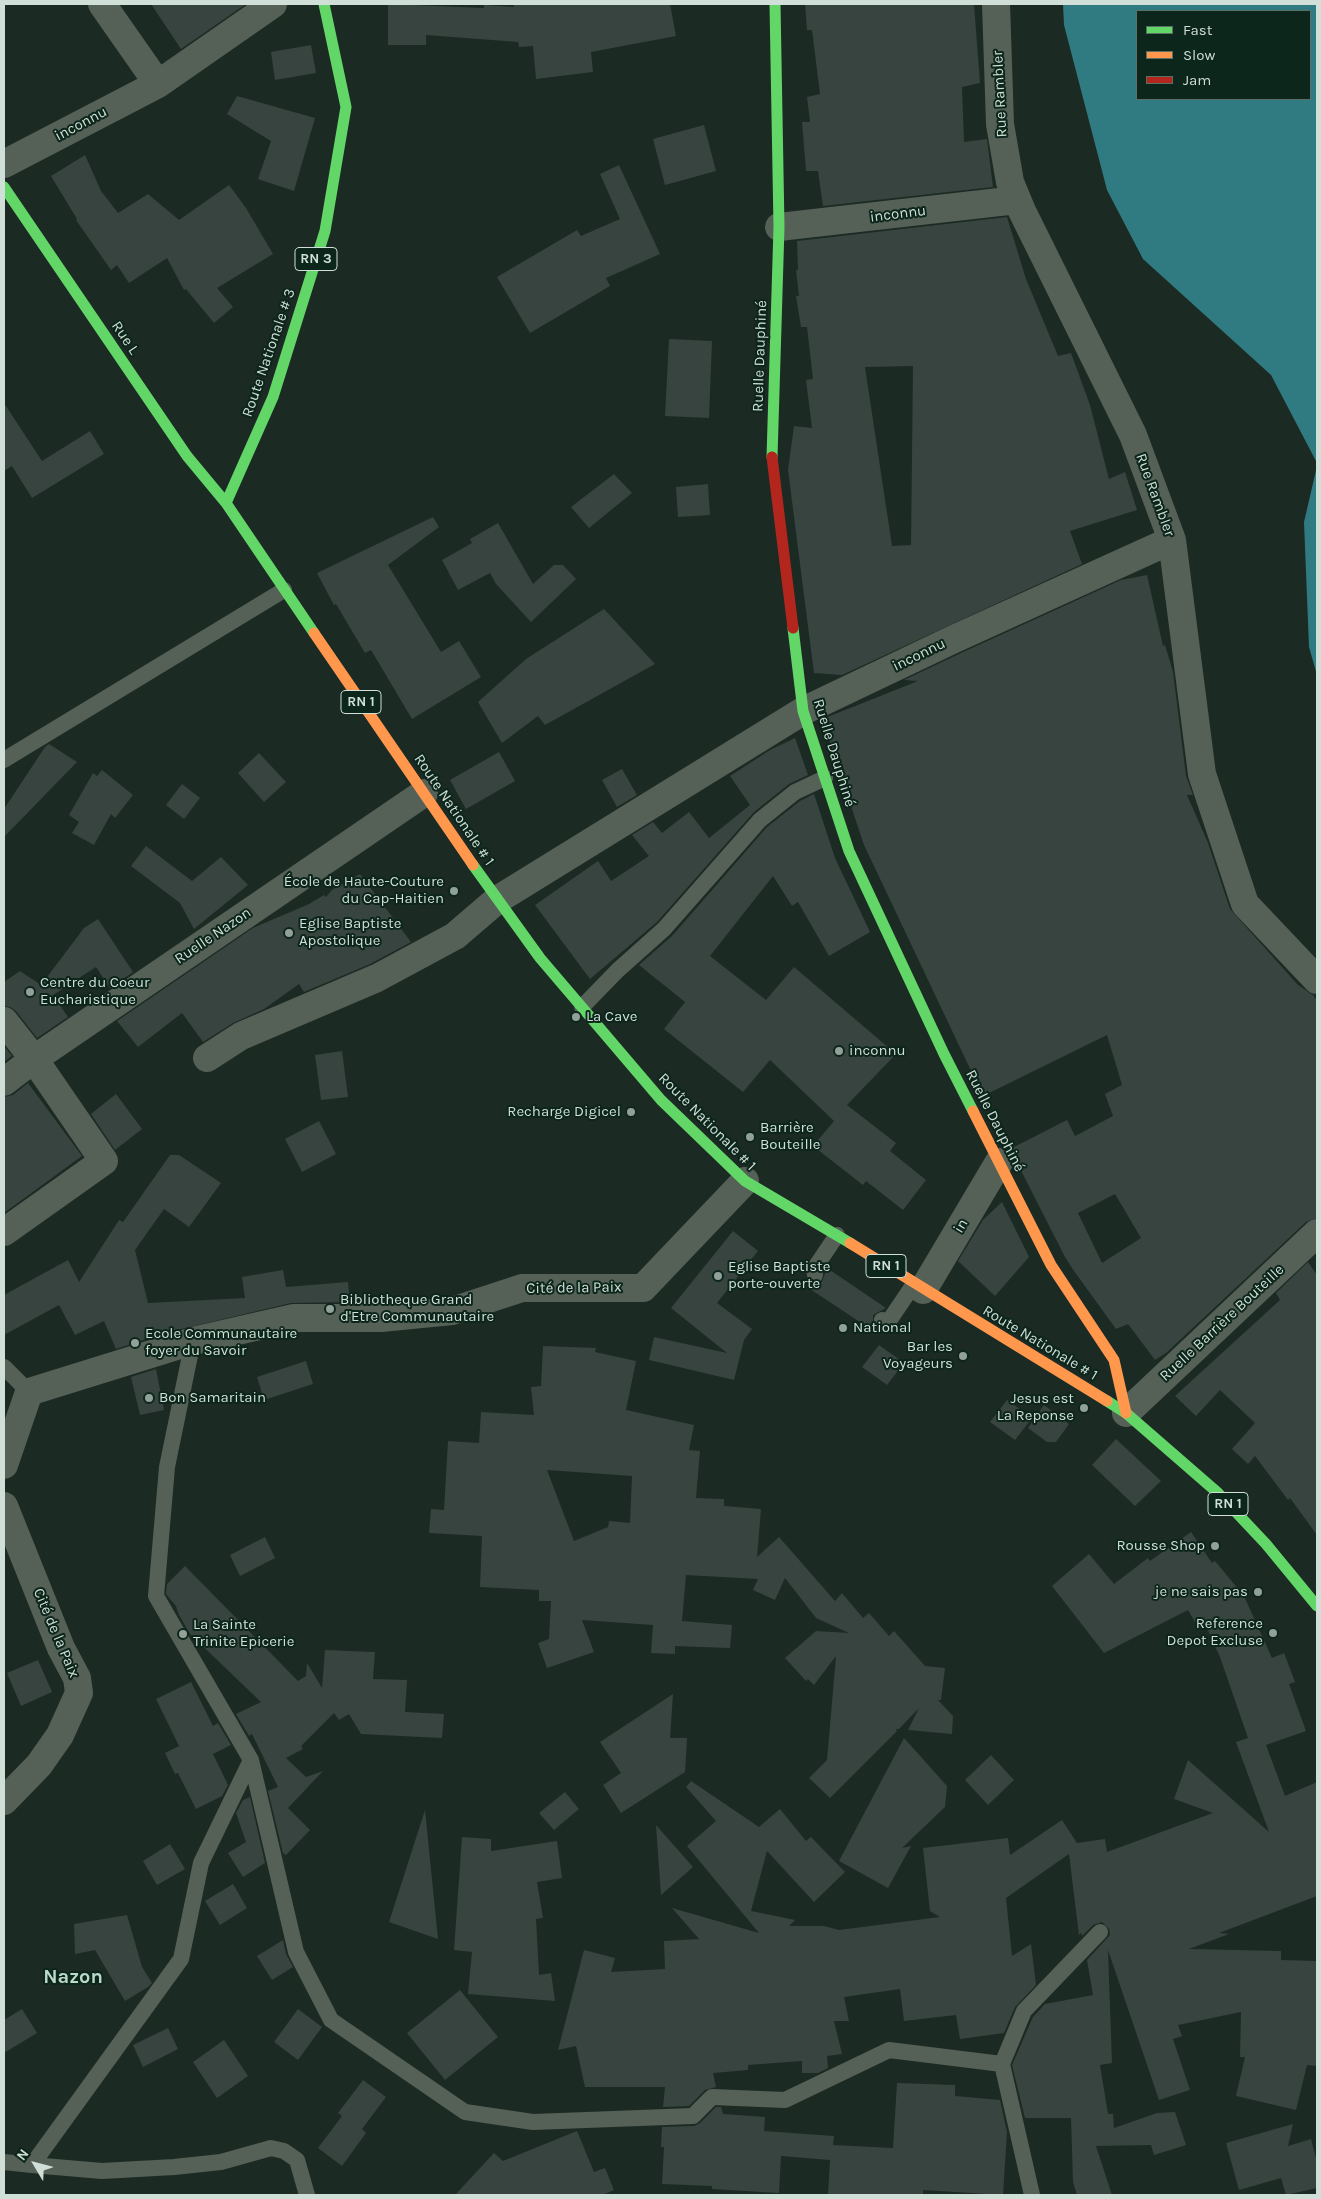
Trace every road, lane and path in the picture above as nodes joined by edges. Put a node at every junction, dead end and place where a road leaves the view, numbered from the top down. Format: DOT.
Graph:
graph roads {
  1 [pos="102,4"];
  2 [pos="273,4"];
  3 [pos="324,4"];
  4 [pos="775,4"];
  5 [pos="996,4"];
  6 [pos="158,84"];
  7 [pos="4,164"];
  8 [pos="4,187"];
  9 [pos="1017,200"];
  10 [pos="778,227"];
  11 [pos="226,503"];
  12 [pos="1172,540"];
  13 [pos="284,590"];
  14 [pos="803,711"];
  15 [pos="4,760"];
  16 [pos="825,778"];
  17 [pos="424,793"];
  18 [pos="497,900"];
  19 [pos="1317,980"];
  20 [pos="582,1007"];
  21 [pos="4,1021"];
  22 [pos="207,1058"];
  23 [pos="34,1059"];
  24 [pos="4,1082"];
  25 [pos="999,1162"];
  26 [pos="745,1181"];
  27 [pos="4,1232"];
  28 [pos="1317,1234"];
  29 [pos="837,1235"];
  30 [pos="816,1275"];
  31 [pos="919,1287"];
  32 [pos="882,1320"];
  33 [pos="193,1341"];
  34 [pos="4,1367"];
  35 [pos="29,1392"];
  36 [pos="1126,1413"];
  37 [pos="4,1465"];
  38 [pos="4,1506"];
  39 [pos="1317,1606"];
  40 [pos="251,1760"];
  41 [pos="4,1801"];
  42 [pos="1100,1932"];
  43 [pos="1002,2064"];
  44 [pos="4,2162"];
  45 [pos="32,2165"];
  46 [pos="307,2195"];
  47 [pos="1032,2195"];
  1 -- 6 [label="street"];
  2 -- 6 [label="street, inconnu"];
  3 -- 11 [label="main road, Route Nationale # 3 / RN 3"];
  4 -- 10 [label="main road, Ruelle Dauphiné"];
  5 -- 9 [label="street, Rue Rambler"];
  6 -- 7 [label="street, inconnu"];
  8 -- 11 [label="main road, Rue L"];
  9 -- 10 [label="street, inconnu"];
  9 -- 12 [label="street, Rue Rambler"];
  10 -- 14 [label="main road, Ruelle Dauphiné"];
  11 -- 13 [label="main road, Route Nationale # 1 / RN 1"];
  12 -- 14 [label="street, inconnu"];
  12 -- 19 [label="street, Rue Rambler"];
  13 -- 15 [label="lane"];
  13 -- 17 [label="main road, Route Nationale # 1 / RN 1"];
  14 -- 16 [label="main road, Ruelle Dauphiné"];
  14 -- 18 [label="street, inconnu"];
  16 -- 20 [label="lane"];
  16 -- 25 [label="main road, Ruelle Dauphiné"];
  17 -- 18 [label="main road, Route Nationale # 1 / RN 1"];
  17 -- 23 [label="street, Ruelle Nazon"];
  18 -- 20 [label="main road, Route Nationale # 1 / RN 1"];
  18 -- 22 [label="street, inconnu"];
  20 -- 26 [label="main road, Route Nationale # 1 / RN 1"];
  21 -- 23 [label="street"];
  23 -- 24 [label="street, Ruelle Nazon"];
  23 -- 27 [label="street"];
  25 -- 31 [label="street, in"];
  25 -- 36 [label="main road, Ruelle Dauphiné"];
  26 -- 29 [label="main road, Route Nationale # 1 / RN 1"];
  26 -- 33 [label="street, Cité de la Paix"];
  28 -- 36 [label="street, Ruelle Barrière Bouteille"];
  29 -- 30 [label="lane"];
  29 -- 31 [label="main road, Route Nationale # 1 / RN 1"];
  31 -- 32 [label="lane"];
  31 -- 36 [label="main road, Route Nationale # 1 / RN 1"];
  33 -- 35 [label="street, Cité de la Paix"];
  33 -- 40 [label="lane"];
  34 -- 35 [label="lane"];
  35 -- 37 [label="street"];
  36 -- 39 [label="main road, Route Nationale # 1 / RN 1"];
  38 -- 41 [label="street, Cité de la Paix"];
  40 -- 43 [label="lane"];
  40 -- 45 [label="lane"];
  42 -- 43 [label="lane"];
  43 -- 47 [label="lane"];
  44 -- 45 [label="lane"];
  45 -- 46 [label="lane"];
}
